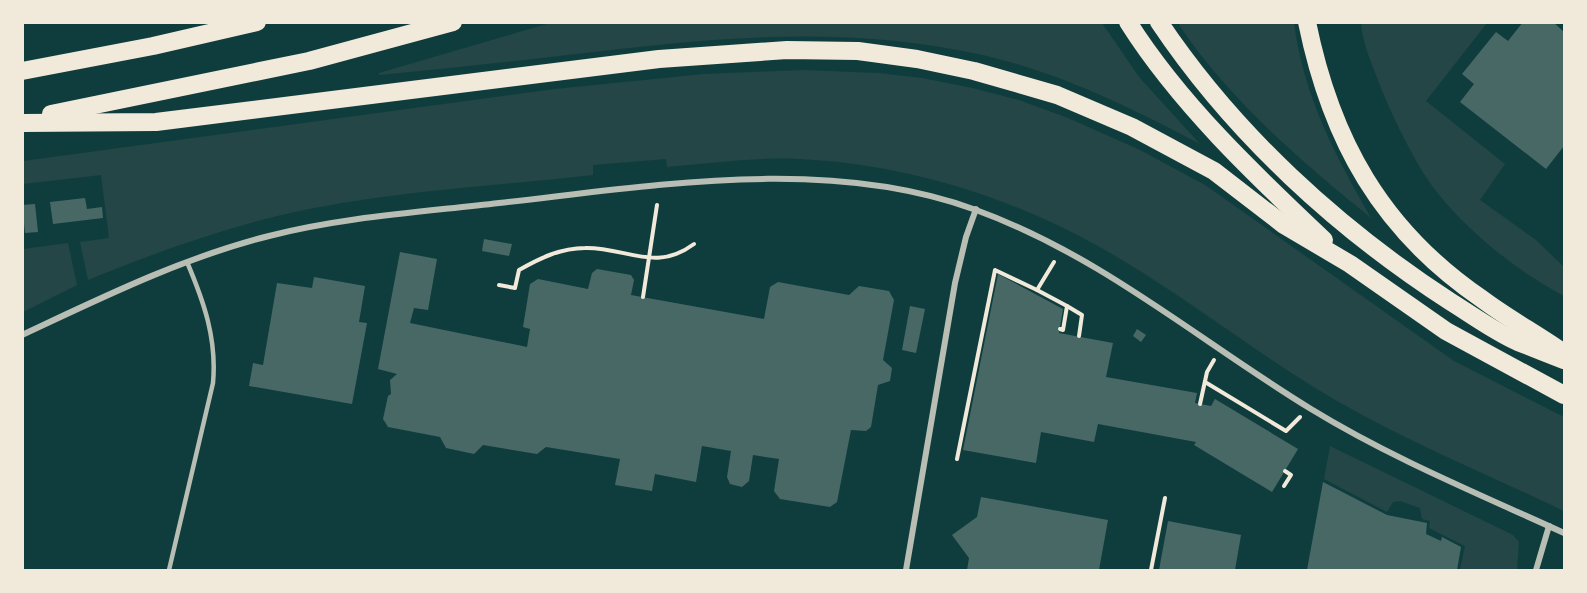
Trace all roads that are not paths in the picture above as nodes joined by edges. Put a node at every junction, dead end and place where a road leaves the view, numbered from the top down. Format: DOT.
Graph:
graph roads {
  1 [pos="257,22"];
  2 [pos="453,22"];
  3 [pos="1128,22"];
  4 [pos="1159,22"];
  5 [pos="1307,22"];
  6 [pos="22,71"];
  7 [pos="22,122"];
  8 [pos="976,209"];
  9 [pos="187,262"];
  10 [pos="1350,264"];
  11 [pos="22,335"];
  12 [pos="1564,353"];
  13 [pos="1564,360"];
  14 [pos="1564,395"];
  15 [pos="1549,526"];
  16 [pos="1564,533"];
  17 [pos="169,570"];
  18 [pos="906,570"];
  19 [pos="1536,570"];
  1 -- 6 [label="highway"];
  2 -- 7 [label="highway"];
  3 -- 10 [label="highway"];
  4 -- 13 [label="highway"];
  5 -- 12 [label="highway"];
  7 -- 10 [label="highway"];
  8 -- 9 [label="street"];
  8 -- 15 [label="street"];
  8 -- 18 [label="street"];
  9 -- 11 [label="street"];
  9 -- 17 [label="lane"];
  10 -- 14 [label="highway"];
  15 -- 16 [label="street"];
  15 -- 19 [label="street"];
}
